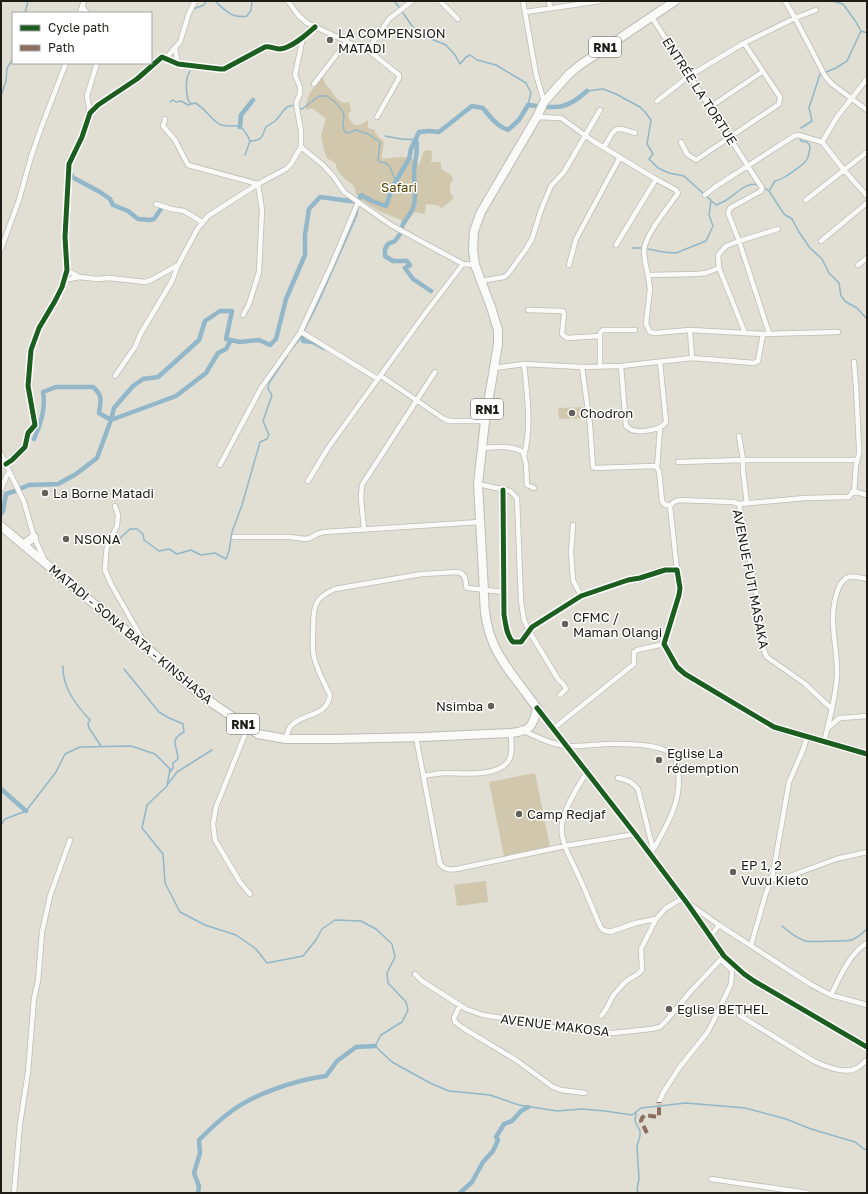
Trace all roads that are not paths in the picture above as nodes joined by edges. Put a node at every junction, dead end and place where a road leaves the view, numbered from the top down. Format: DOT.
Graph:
graph roads {
  1 [pos="195,1"];
  2 [pos="288,1"];
  3 [pos="412,1"];
  4 [pos="440,1"];
  5 [pos="523,1"];
  6 [pos="548,1"];
  7 [pos="600,1"];
  8 [pos="675,1"];
  9 [pos="785,1"];
  10 [pos="550,8"];
  11 [pos="816,10"];
  12 [pos="526,12"];
  13 [pos="651,16"];
  14 [pos="795,18"];
  15 [pos="458,19"];
  16 [pos="315,27"];
  17 [pos="303,37"];
  18 [pos="347,41"];
  19 [pos="744,43"];
  20 [pos="175,48"];
  21 [pos="368,50"];
  22 [pos="166,58"];
  23 [pos="66,64"];
  24 [pos="97,64"];
  25 [pos="178,64"];
  26 [pos="762,72"];
  27 [pos="689,76"];
  28 [pos="867,79"];
  29 [pos="314,84"];
  30 [pos="852,99"];
  31 [pos="657,101"];
  32 [pos="544,102"];
  33 [pos="710,107"];
  34 [pos="600,110"];
  35 [pos="867,110"];
  36 [pos="90,113"];
  37 [pos="537,116"];
  38 [pos="377,117"];
  39 [pos="165,119"];
  40 [pos="635,133"];
  41 [pos="585,135"];
  42 [pos="730,136"];
  43 [pos="682,142"];
  44 [pos="822,142"];
  45 [pos="604,147"];
  46 [pos="301,148"];
  47 [pos="867,152"];
  48 [pos="620,158"];
  49 [pos="748,167"];
  50 [pos="844,170"];
  51 [pos="654,178"];
  52 [pos="258,184"];
  53 [pos="705,195"];
  54 [pos="867,196"];
  55 [pos="806,200"];
  56 [pos="358,202"];
  57 [pos="867,203"];
  58 [pos="156,204"];
  59 [pos="202,222"];
  60 [pos="778,229"];
  61 [pos="739,240"];
  62 [pos="821,241"];
  63 [pos="616,245"];
  64 [pos="1,249"];
  65 [pos="867,258"];
  66 [pos="463,264"];
  67 [pos="858,264"];
  68 [pos="178,265"];
  69 [pos="475,265"];
  70 [pos="569,265"];
  71 [pos="719,268"];
  72 [pos="67,270"];
  73 [pos="648,275"];
  74 [pos="80,277"];
  75 [pos="65,280"];
  76 [pos="481,281"];
  77 [pos="528,310"];
  78 [pos="243,315"];
  79 [pos="635,330"];
  80 [pos="690,330"];
  81 [pos="300,332"];
  82 [pos="838,332"];
  83 [pos="745,333"];
  84 [pos="769,333"];
  85 [pos="763,334"];
  86 [pos="600,336"];
  87 [pos="692,358"];
  88 [pos="660,362"];
  89 [pos="854,362"];
  90 [pos="524,364"];
  91 [pos="600,366"];
  92 [pos="621,366"];
  93 [pos="582,367"];
  94 [pos="494,368"];
  95 [pos="435,372"];
  96 [pos="115,376"];
  97 [pos="379,377"];
  98 [pos="417,401"];
  99 [pos="485,421"];
  100 [pos="660,428"];
  101 [pos="739,436"];
  102 [pos="482,448"];
  103 [pos="1,454"];
  104 [pos="524,456"];
  105 [pos="743,460"];
  106 [pos="857,460"];
  107 [pos="678,462"];
  108 [pos="6,464"];
  109 [pos="220,465"];
  110 [pos="658,468"];
  111 [pos="10,472"];
  112 [pos="308,481"];
  113 [pos="478,484"];
  114 [pos="534,488"];
  115 [pos="1,489"];
  116 [pos="503,490"];
  117 [pos="854,491"];
  118 [pos="867,495"];
  119 [pos="739,504"];
  120 [pos="747,504"];
  121 [pos="115,506"];
  122 [pos="670,506"];
  123 [pos="480,522"];
  124 [pos="573,525"];
  125 [pos="1,526"];
  126 [pos="364,529"];
  127 [pos="34,537"];
  128 [pos="234,537"];
  129 [pos="23,545"];
  130 [pos="47,564"];
  131 [pos="677,570"];
  132 [pos="867,579"];
  133 [pos="484,590"];
  134 [pos="504,592"];
  135 [pos="581,596"];
  136 [pos="529,631"];
  137 [pos="664,644"];
  138 [pos="148,649"];
  139 [pos="560,695"];
  140 [pos="538,708"];
  141 [pos="832,709"];
  142 [pos="867,716"];
  143 [pos="248,727"];
  144 [pos="554,728"];
  145 [pos="828,729"];
  146 [pos="524,731"];
  147 [pos="511,733"];
  148 [pos="416,737"];
  149 [pos="807,737"];
  150 [pos="286,739"];
  151 [pos="824,742"];
  152 [pos="566,746"];
  153 [pos="867,754"];
  154 [pos="587,772"];
  155 [pos="424,776"];
  156 [pos="618,778"];
  157 [pos="635,834"];
  158 [pos="70,840"];
  159 [pos="565,846"];
  160 [pos="653,849"];
  161 [pos="867,852"];
  162 [pos="650,855"];
  163 [pos="772,879"];
  164 [pos="250,894"];
  165 [pos="685,900"];
  166 [pos="656,919"];
  167 [pos="719,926"];
  168 [pos="710,937"];
  169 [pos="867,943"];
  170 [pos="751,945"];
  171 [pos="722,958"];
  172 [pos="415,974"];
  173 [pos="831,995"];
  174 [pos="460,1005"];
  175 [pos="867,1005"];
  176 [pos="740,1015"];
  177 [pos="601,1016"];
  178 [pos="866,1045"];
  179 [pos="867,1060"];
  180 [pos="585,1093"];
  181 [pos="659,1102"];
  182 [pos="711,1179"];
  183 [pos="14,1193"];
  184 [pos="808,1193"];
  1 -- 20 [label="street"];
  2 -- 16 [label="street"];
  3 -- 21 [label="street"];
  4 -- 15 [label="street"];
  5 -- 12 [label="street"];
  6 -- 10 [label="street"];
  7 -- 10 [label="street"];
  8 -- 13 [label="highway, RN1"];
  9 -- 14 [label="street"];
  10 -- 12 [label="street"];
  11 -- 14 [label="street"];
  12 -- 32 [label="street"];
  13 -- 27 [label="street, ENTRÉE LA TORTUE"];
  13 -- 32 [label="highway, RN1"];
  14 -- 19 [label="street"];
  14 -- 30 [label="street"];
  16 -- 17 [label="street"];
  16 -- 18 [label="street"];
  17 -- 25 [label="street"];
  17 -- 46 [label="street"];
  18 -- 21 [label="street"];
  18 -- 29 [label="street"];
  19 -- 26 [label="street"];
  19 -- 27 [label="street"];
  20 -- 22 [label="street"];
  20 -- 25 [label="street"];
  21 -- 38 [label="street"];
  22 -- 25 [label="street"];
  22 -- 36 [label="street"];
  23 -- 64 [label="street"];
  24 -- 36 [label="street"];
  26 -- 33 [label="street"];
  26 -- 42 [label="street"];
  27 -- 31 [label="street"];
  27 -- 33 [label="street, ENTRÉE LA TORTUE"];
  28 -- 30 [label="street"];
  30 -- 35 [label="street"];
  30 -- 44 [label="street"];
  32 -- 37 [label="highway, RN1"];
  33 -- 42 [label="street, ENTRÉE LA TORTUE"];
  34 -- 41 [label="street"];
  36 -- 72 [label="street"];
  37 -- 41 [label="street"];
  37 -- 69 [label="highway, RN1"];
  39 -- 52 [label="street"];
  40 -- 45 [label="street"];
  41 -- 45 [label="street"];
  41 -- 76 [label="street"];
  42 -- 43 [label="street"];
  42 -- 49 [label="street, ENTRÉE LA TORTUE"];
  44 -- 49 [label="street"];
  44 -- 50 [label="street"];
  45 -- 48 [label="street"];
  46 -- 52 [label="street"];
  46 -- 56 [label="street"];
  47 -- 50 [label="street"];
  48 -- 51 [label="street"];
  48 -- 70 [label="street"];
  49 -- 53 [label="street"];
  49 -- 61 [label="street, ENTRÉE LA TORTUE"];
  50 -- 54 [label="street"];
  50 -- 55 [label="street"];
  51 -- 63 [label="street"];
  51 -- 73 [label="street"];
  52 -- 59 [label="street"];
  52 -- 78 [label="street"];
  56 -- 66 [label="street"];
  56 -- 81 [label="street"];
  57 -- 62 [label="street"];
  58 -- 59 [label="street"];
  59 -- 68 [label="street"];
  60 -- 61 [label="street"];
  61 -- 71 [label="street"];
  61 -- 84 [label="street"];
  65 -- 67 [label="street"];
  66 -- 69 [label="street"];
  66 -- 97 [label="street"];
  68 -- 74 [label="street"];
  68 -- 96 [label="street"];
  69 -- 76 [label="highway, RN1"];
  71 -- 73 [label="street"];
  71 -- 83 [label="street"];
  72 -- 74 [label="street"];
  72 -- 75 [label="street"];
  73 -- 80 [label="street"];
  74 -- 75 [label="street"];
  75 -- 108 [label="street"];
  76 -- 94 [label="highway, RN1"];
  77 -- 86 [label="street"];
  79 -- 86 [label="street"];
  80 -- 83 [label="street"];
  80 -- 87 [label="street"];
  81 -- 97 [label="street"];
  81 -- 109 [label="street"];
  82 -- 84 [label="street"];
  83 -- 85 [label="street"];
  84 -- 85 [label="street"];
  85 -- 87 [label="street"];
  86 -- 91 [label="street"];
  87 -- 88 [label="street"];
  88 -- 92 [label="street"];
  88 -- 100 [label="street"];
  89 -- 106 [label="street"];
  90 -- 93 [label="street"];
  90 -- 94 [label="street"];
  90 -- 104 [label="street"];
  91 -- 92 [label="street"];
  91 -- 93 [label="street"];
  92 -- 100 [label="street"];
  93 -- 110 [label="street"];
  94 -- 99 [label="highway, RN1"];
  95 -- 98 [label="street"];
  97 -- 98 [label="street"];
  97 -- 112 [label="street"];
  98 -- 99 [label="street"];
  98 -- 126 [label="street"];
  99 -- 102 [label="highway, RN1"];
  100 -- 110 [label="street"];
  101 -- 105 [label="street"];
  102 -- 104 [label="street"];
  102 -- 113 [label="highway, RN1"];
  103 -- 108 [label="street"];
  104 -- 114 [label="street"];
  105 -- 106 [label="street"];
  105 -- 107 [label="street"];
  105 -- 120 [label="street"];
  106 -- 117 [label="street"];
  108 -- 111 [label="street"];
  110 -- 122 [label="street"];
  111 -- 115 [label="street"];
  111 -- 127 [label="street"];
  113 -- 116 [label="street"];
  113 -- 123 [label="highway, RN1"];
  116 -- 134 [label="street"];
  116 -- 136 [label="street"];
  117 -- 118 [label="street"];
  117 -- 120 [label="street"];
  119 -- 120 [label="street"];
  119 -- 122 [label="street, AVENUE FUTI MASAKA"];
  119 -- 141 [label="street, AVENUE FUTI MASAKA"];
  121 -- 138 [label="street"];
  122 -- 131 [label="street"];
  123 -- 126 [label="street"];
  123 -- 133 [label="highway, RN1"];
  124 -- 135 [label="street"];
  125 -- 129 [label="highway, MATADI - SONA BATA - KINSHASA / RN1"];
  126 -- 128 [label="street"];
  127 -- 129 [label="highway"];
  127 -- 130 [label="street"];
  129 -- 130 [label="highway, MATADI - SONA BATA - KINSHASA / RN1"];
  130 -- 138 [label="highway, MATADI - SONA BATA - KINSHASA / RN1"];
  131 -- 135 [label="street"];
  131 -- 137 [label="street"];
  132 -- 141 [label="street"];
  133 -- 134 [label="street"];
  133 -- 140 [label="highway, RN1"];
  133 -- 150 [label="street"];
  134 -- 136 [label="street"];
  135 -- 136 [label="street"];
  136 -- 139 [label="street"];
  137 -- 144 [label="street"];
  137 -- 149 [label="street"];
  138 -- 143 [label="highway, MATADI - SONA BATA - KINSHASA / RN1"];
  140 -- 144 [label="street"];
  140 -- 146 [label="highway"];
  141 -- 145 [label="street"];
  142 -- 145 [label="street"];
  143 -- 150 [label="highway, MATADI - SONA BATA - KINSHASA / RN1"];
  143 -- 164 [label="street"];
  144 -- 152 [label="street"];
  145 -- 151 [label="street"];
  146 -- 147 [label="highway, MATADI - SONA BATA - KINSHASA / RN1"];
  146 -- 152 [label="street"];
  147 -- 148 [label="highway, MATADI - SONA BATA - KINSHASA / RN1"];
  147 -- 155 [label="street"];
  148 -- 150 [label="highway, MATADI - SONA BATA - KINSHASA / RN1"];
  148 -- 155 [label="street"];
  149 -- 151 [label="street"];
  149 -- 163 [label="street"];
  151 -- 153 [label="street"];
  152 -- 154 [label="street"];
  152 -- 160 [label="street"];
  154 -- 157 [label="street"];
  154 -- 159 [label="street"];
  155 -- 159 [label="street"];
  156 -- 160 [label="street"];
  157 -- 159 [label="street"];
  157 -- 162 [label="street"];
  158 -- 183 [label="street"];
  159 -- 166 [label="street"];
  160 -- 162 [label="street"];
  161 -- 163 [label="street"];
  162 -- 165 [label="street"];
  163 -- 170 [label="street"];
  165 -- 166 [label="street"];
  165 -- 167 [label="street"];
  165 -- 168 [label="street"];
  166 -- 177 [label="street"];
  167 -- 168 [label="street"];
  167 -- 170 [label="street"];
  168 -- 171 [label="street"];
  169 -- 173 [label="street"];
  170 -- 173 [label="street"];
  171 -- 174 [label="street, AVENUE MAKOSA"];
  171 -- 178 [label="street"];
  171 -- 181 [label="street"];
  172 -- 174 [label="street, AVENUE MAKOSA"];
  173 -- 175 [label="street"];
  174 -- 180 [label="street"];
  176 -- 179 [label="street"];
  182 -- 184 [label="street"];
}
